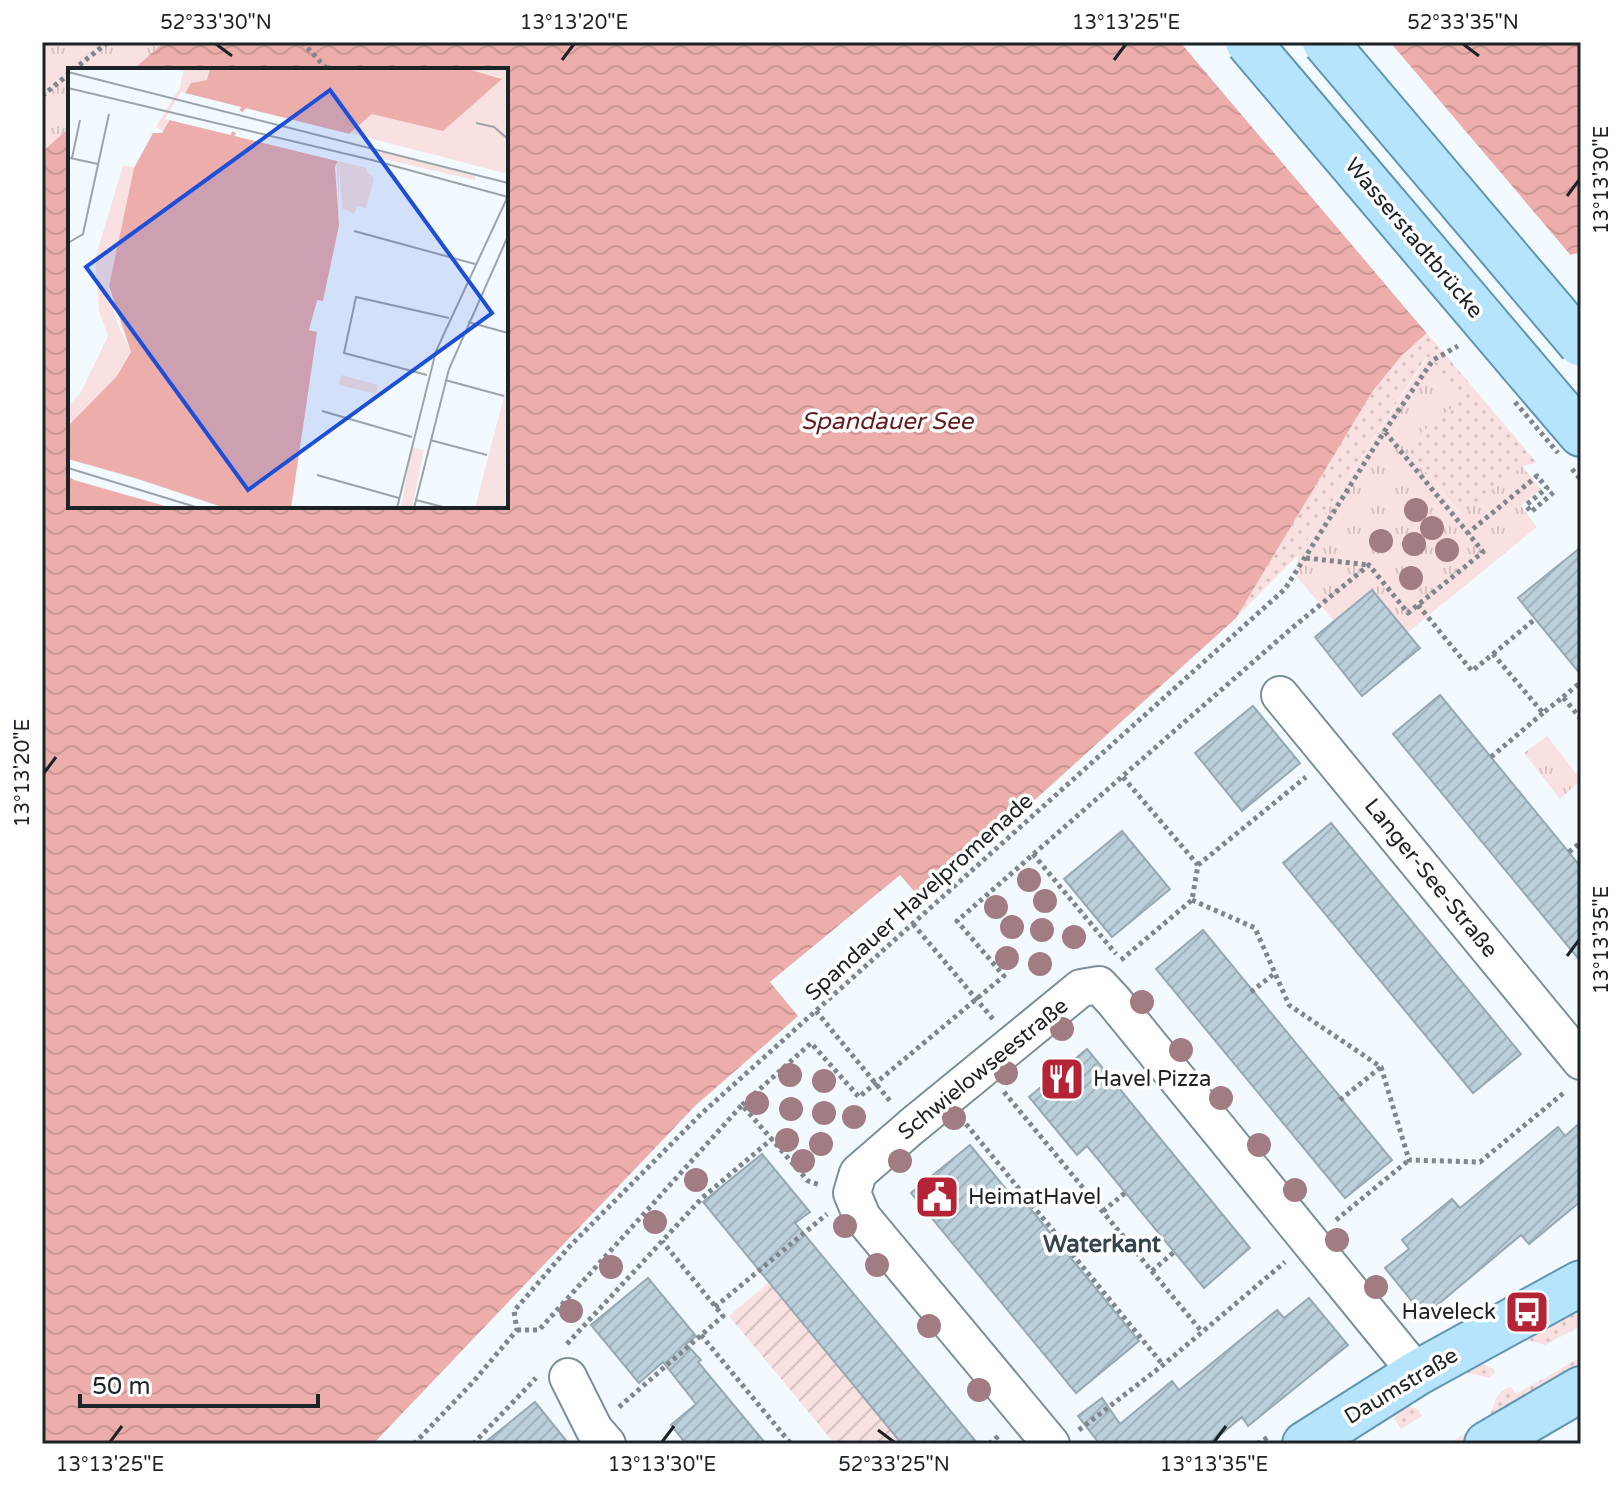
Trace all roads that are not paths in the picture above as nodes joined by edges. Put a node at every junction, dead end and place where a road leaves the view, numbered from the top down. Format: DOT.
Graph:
graph roads {
  1 [pos="1248,42"];
  2 [pos="1325,42"];
  3 [pos="1581,344"];
  4 [pos="1581,434"];
  5 [pos="1280,695"];
  6 [pos="1575,1075"];
  7 [pos="1581,1283"];
  8 [pos="559,1365"];
  9 [pos="1417,1373"];
  10 [pos="1581,1389"];
  11 [pos="600,1436"];
  12 [pos="1062,1439"];
  13 [pos="1305,1444"];
  14 [pos="1487,1444"];
  1 -- 4 [label="main road, Wasserstadtbrücke, bridge"];
  2 -- 3 [label="main road, bridge"];
  5 -- 6 [label="street, Langer-See-Straße"];
  7 -- 9 [label="main road, Daumstraße"];
  8 -- 11 [label="street"];
  9 -- 12 [label="street, Schwielowseestraße"];
  9 -- 13 [label="main road, Daumstraße"];
  10 -- 14 [label="main road"];
}
